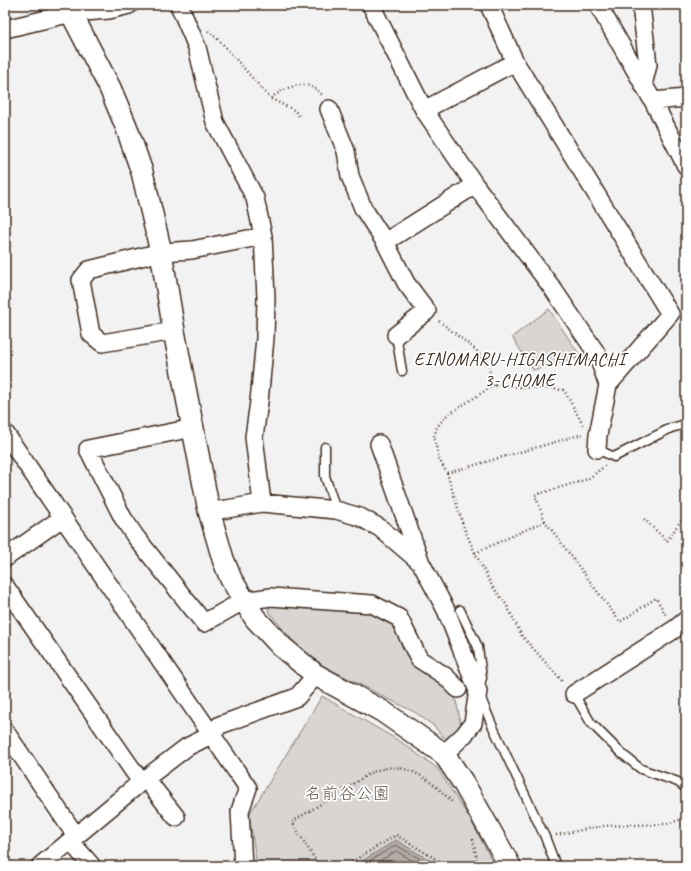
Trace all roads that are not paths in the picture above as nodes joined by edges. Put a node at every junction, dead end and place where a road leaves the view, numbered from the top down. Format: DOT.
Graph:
graph roads {
  1 [pos="129,5"];
  2 [pos="179,5"];
  3 [pos="371,5"];
  4 [pos="489,5"];
  5 [pos="598,5"];
  6 [pos="641,5"];
  7 [pos="70,9"];
  8 [pos="5,29"];
  9 [pos="515,62"];
  10 [pos="643,85"];
  11 [pos="686,98"];
  12 [pos="653,101"];
  13 [pos="329,109"];
  14 [pos="424,110"];
  15 [pos="686,166"];
  16 [pos="475,185"];
  17 [pos="263,236"];
  18 [pos="385,242"];
  19 [pos="161,252"];
  20 [pos="174,331"];
  21 [pos="396,334"];
  22 [pos="402,371"];
  23 [pos="608,385"];
  24 [pos="686,424"];
  25 [pos="193,428"];
  26 [pos="5,433"];
  27 [pos="594,439"];
  28 [pos="379,444"];
  29 [pos="326,447"];
  30 [pos="262,503"];
  31 [pos="336,510"];
  32 [pos="209,511"];
  33 [pos="62,518"];
  34 [pos="5,558"];
  35 [pos="421,563"];
  36 [pos="5,586"];
  37 [pos="244,601"];
  38 [pos="460,610"];
  39 [pos="680,625"];
  40 [pos="316,675"];
  41 [pos="458,689"];
  42 [pos="478,692"];
  43 [pos="574,694"];
  44 [pos="5,731"];
  45 [pos="211,735"];
  46 [pos="444,754"];
  47 [pos="143,781"];
  48 [pos="686,788"];
  49 [pos="176,817"];
  50 [pos="73,839"];
  51 [pos="40,866"];
  52 [pos="92,866"];
  53 [pos="243,866"];
  54 [pos="510,866"];
  55 [pos="556,866"];
  1 -- 7 [label="street"];
  2 -- 17 [label="street"];
  3 -- 14 [label="street"];
  4 -- 9 [label="street"];
  5 -- 10 [label="street"];
  6 -- 10 [label="street"];
  7 -- 8 [label="street"];
  7 -- 19 [label="street"];
  9 -- 14 [label="street"];
  9 -- 23 [label="street"];
  10 -- 12 [label="street"];
  11 -- 12 [label="street"];
  12 -- 15 [label="street"];
  13 -- 18 [label="street"];
  14 -- 16 [label="street"];
  16 -- 18 [label="street"];
  16 -- 23 [label="street"];
  17 -- 19 [label="street"];
  17 -- 30 [label="street"];
  18 -- 21 [label="street"];
  19 -- 20 [label="street"];
  19 -- 20 [label="street"];
  20 -- 25 [label="street"];
  21 -- 22 [label="lane"];
  23 -- 27 [label="street"];
  24 -- 27 [label="lane"];
  25 -- 32 [label="street"];
  25 -- 37 [label="street"];
  26 -- 33 [label="street"];
  28 -- 35 [label="street"];
  29 -- 31 [label="lane"];
  30 -- 31 [label="street"];
  30 -- 32 [label="street"];
  31 -- 35 [label="street"];
  32 -- 37 [label="street"];
  33 -- 34 [label="street"];
  33 -- 45 [label="street"];
  35 -- 42 [label="street"];
  36 -- 47 [label="street"];
  37 -- 40 [label="street"];
  37 -- 41 [label="street"];
  38 -- 42 [label="lane"];
  39 -- 43 [label="street"];
  40 -- 45 [label="street"];
  40 -- 46 [label="street"];
  42 -- 46 [label="street"];
  42 -- 55 [label="lane"];
  43 -- 48 [label="lane"];
  44 -- 50 [label="street"];
  45 -- 47 [label="street"];
  45 -- 53 [label="street"];
  46 -- 54 [label="street"];
  47 -- 49 [label="street"];
  47 -- 50 [label="street"];
  50 -- 51 [label="street"];
  50 -- 52 [label="street"];
}
